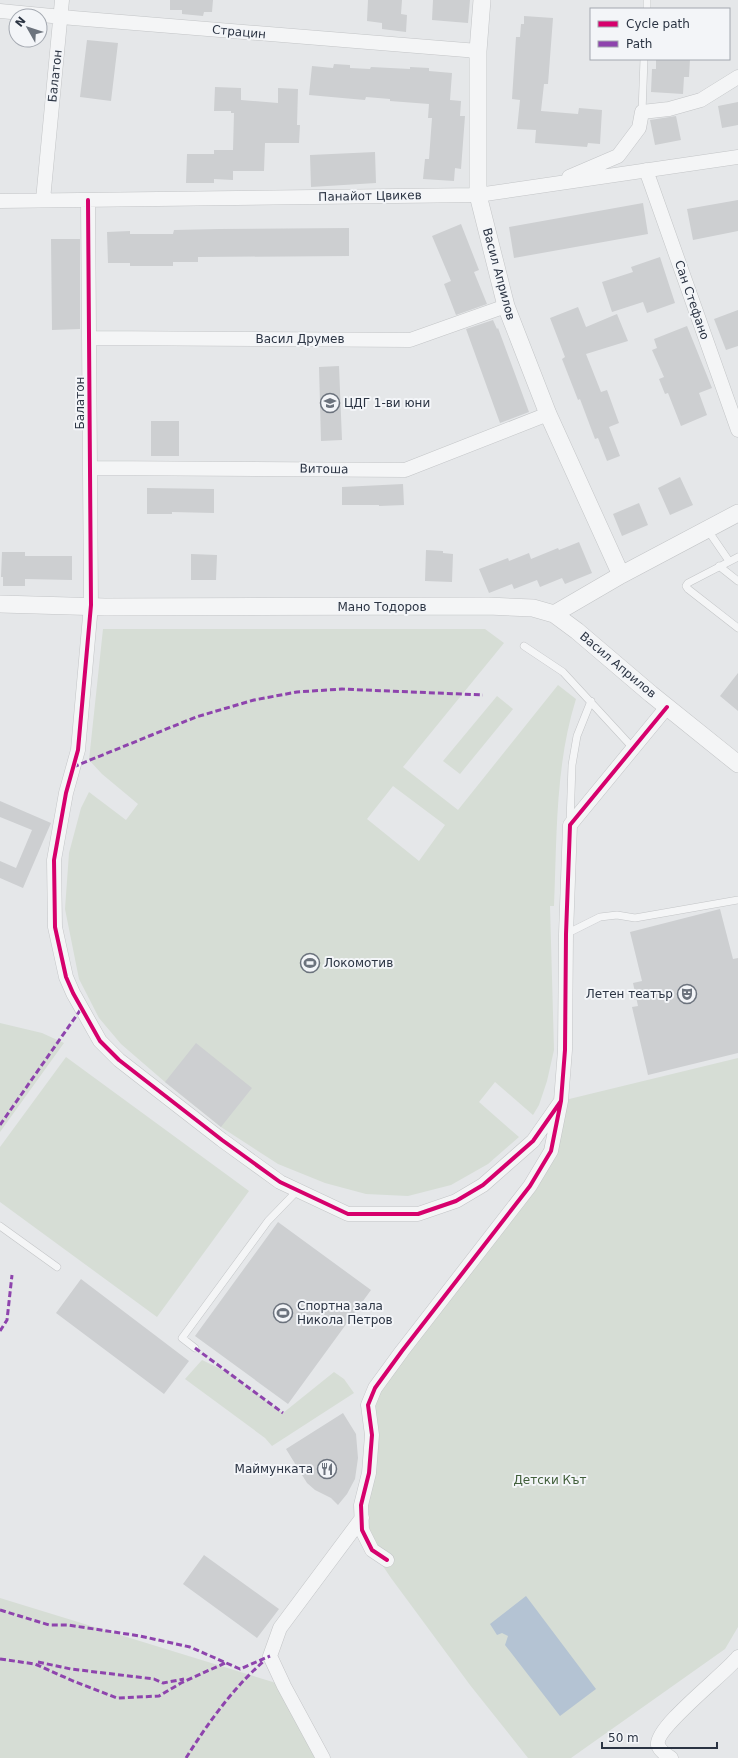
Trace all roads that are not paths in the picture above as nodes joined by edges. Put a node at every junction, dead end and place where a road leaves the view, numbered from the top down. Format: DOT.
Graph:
graph roads {
  1 [pos="62,0"];
  2 [pos="482,0"];
  3 [pos="0,11"];
  4 [pos="61,17"];
  5 [pos="478,51"];
  6 [pos="644,60"];
  7 [pos="738,77"];
  8 [pos="642,112"];
  9 [pos="738,157"];
  10 [pos="646,170"];
  11 [pos="549,186"];
  12 [pos="478,195"];
  13 [pos="43,200"];
  14 [pos="88,200"];
  15 [pos="0,201"];
  16 [pos="506,306"];
  17 [pos="89,338"];
  18 [pos="548,414"];
  19 [pos="738,430"];
  20 [pos="90,468"];
  21 [pos="738,513"];
  22 [pos="707,529"];
  23 [pos="738,557"];
  24 [pos="729,561"];
  25 [pos="719,566"];
  26 [pos="620,575"];
  27 [pos="738,581"];
  28 [pos="0,604"];
  29 [pos="91,605"];
  30 [pos="554,614"];
  31 [pos="738,628"];
  32 [pos="524,646"];
  33 [pos="591,701"];
  34 [pos="667,707"];
  35 [pos="633,748"];
  36 [pos="738,764"];
  37 [pos="570,825"];
  38 [pos="738,900"];
  39 [pos="566,934"];
  40 [pos="561,1101"];
  41 [pos="297,1191"];
  42 [pos="0,1226"];
  43 [pos="58,1267"];
  44 [pos="195,1348"];
  45 [pos="362,1518"];
  46 [pos="387,1560"];
  47 [pos="738,1657"];
  48 [pos="323,1758"];
  49 [pos="671,1758"];
  1 -- 4 [label="street, Балатон"];
  2 -- 5 [label="street, Васил Априлов"];
  3 -- 4 [label="street, Страцин"];
  4 -- 5 [label="street, Страцин"];
  4 -- 13 [label="street, Балатон"];
  5 -- 12 [label="street, Васил Априлов"];
  6 -- 8 [label="lane"];
  7 -- 8 [label="street"];
  8 -- 11 [label="street"];
  9 -- 10 [label="street, Панайот Цвикев"];
  10 -- 11 [label="street, Панайот Цвикев"];
  10 -- 19 [label="street, Сан Стефано"];
  11 -- 12 [label="street, Панайот Цвикев"];
  12 -- 14 [label="street, Панайот Цвикев"];
  12 -- 16 [label="street, Васил Априлов"];
  13 -- 14 [label="street, Панайот Цвикев"];
  13 -- 15 [label="street, Панайот Цвикев"];
  14 -- 17 [label="street, Балатон"];
  16 -- 17 [label="street, Васил Друмев"];
  16 -- 18 [label="street, Васил Априлов"];
  17 -- 20 [label="street, Балатон"];
  18 -- 20 [label="street, Витоша"];
  18 -- 26 [label="street, Васил Априлов"];
  20 -- 29 [label="street, Балатон"];
  21 -- 22 [label="street"];
  22 -- 24 [label="lane"];
  22 -- 26 [label="street"];
  23 -- 24 [label="lane"];
  24 -- 25 [label="lane"];
  25 -- 27 [label="lane"];
  25 -- 31 [label="lane"];
  26 -- 30 [label="street"];
  28 -- 29 [label="street, Мано Тодоров"];
  29 -- 30 [label="street, Мано Тодоров"];
  29 -- 41 [label="street, Балатон"];
  30 -- 34 [label="street, Васил Априлов"];
  32 -- 33 [label="lane"];
  33 -- 35 [label="lane"];
  33 -- 37 [label="lane"];
  34 -- 35 [label="street"];
  34 -- 36 [label="street, Васил Априлов"];
  35 -- 37 [label="street"];
  37 -- 39 [label="street"];
  38 -- 39 [label="lane"];
  39 -- 40 [label="street"];
  40 -- 41 [label="street, Балатон"];
  40 -- 45 [label="street"];
  41 -- 44 [label="lane"];
  42 -- 43 [label="lane"];
  45 -- 46 [label="street"];
  45 -- 48 [label="street"];
  47 -- 49 [label="street"];
}
